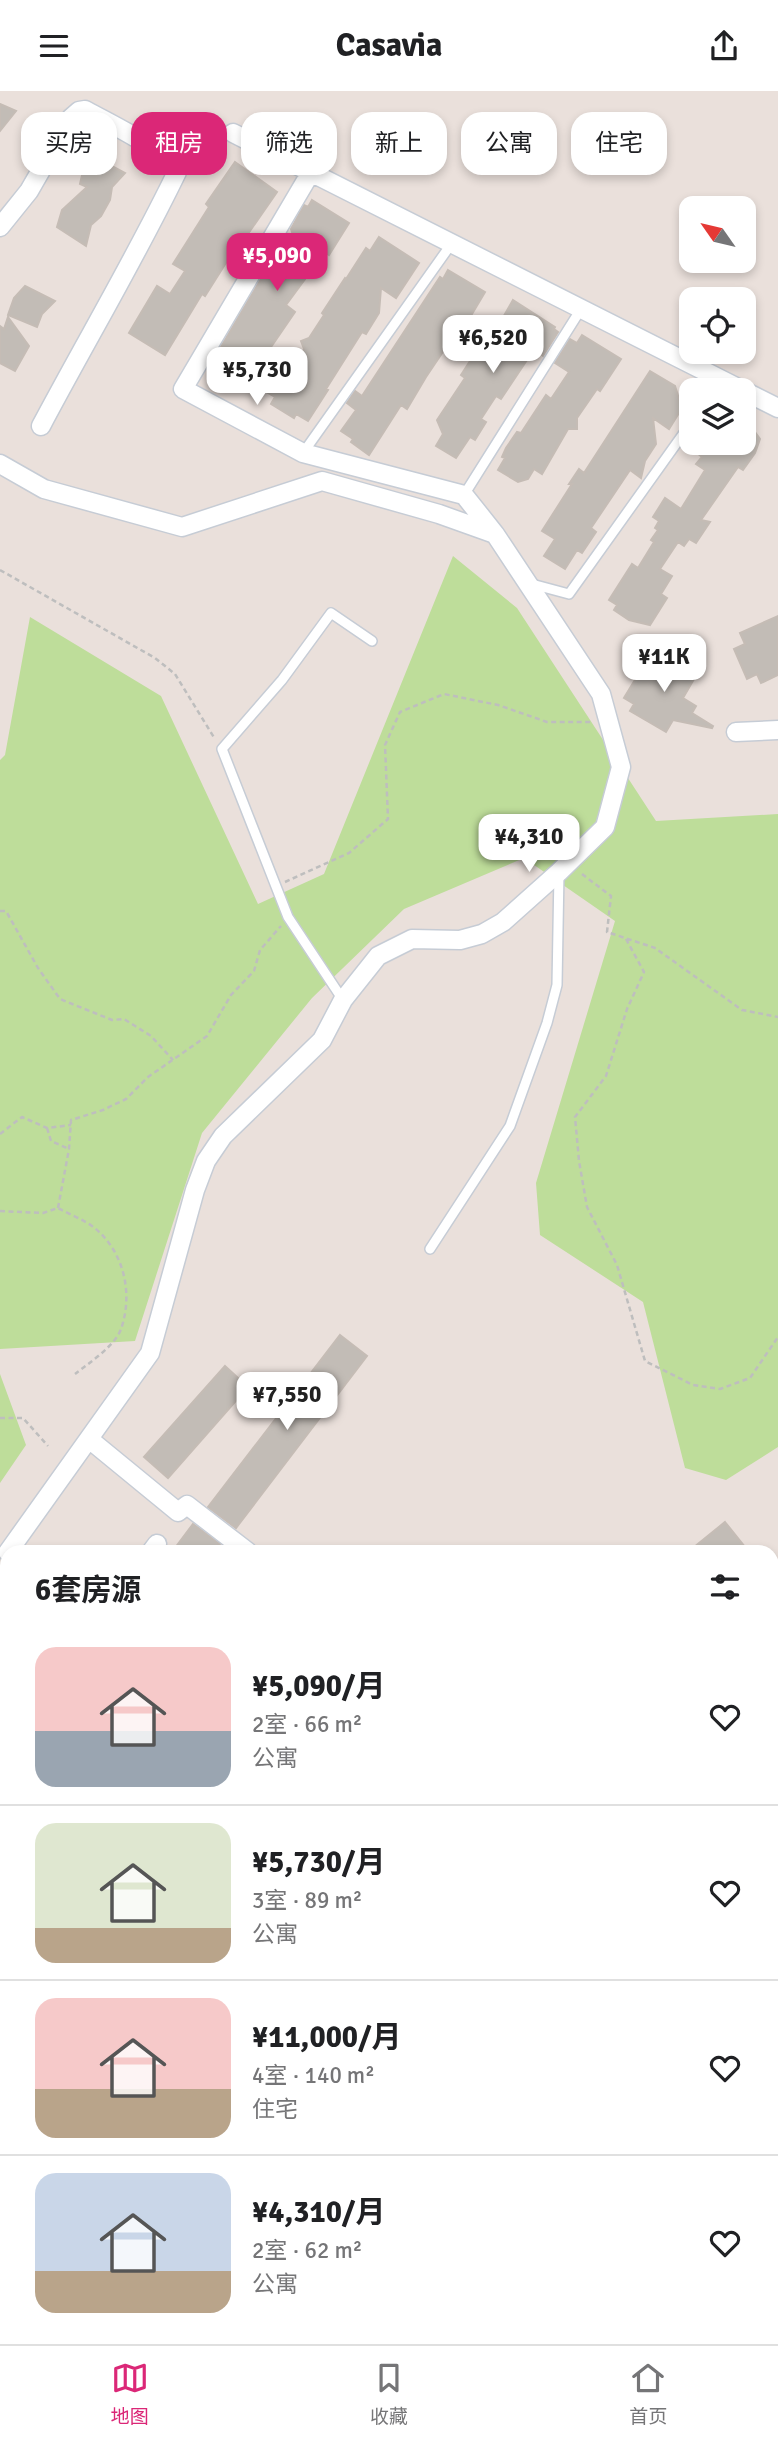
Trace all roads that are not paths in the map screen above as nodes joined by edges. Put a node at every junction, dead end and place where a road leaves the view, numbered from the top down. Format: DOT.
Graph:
graph roads {
  1 [pos="233,133"];
  2 [pos="241,137"];
  3 [pos="310,175"];
  4 [pos="318,175"];
  5 [pos="0,227"];
  6 [pos="452,243"];
  7 [pos="581,309"];
  8 [pos="706,378"];
  9 [pos="756,397"];
  10 [pos="778,408"];
  11 [pos="41,426"];
  12 [pos="679,440"];
  13 [pos="303,453"];
  14 [pos="0,464"];
  15 [pos="464,495"];
  16 [pos="495,534"];
  17 [pos="527,582"];
  18 [pos="372,641"];
  19 [pos="778,730"];
  20 [pos="736,732"];
  21 [pos="564,867"];
  22 [pos="343,1000"];
  23 [pos="430,1249"];
  24 [pos="89,1439"];
  25 [pos="14,1545"];
  26 [pos="239,1545"];
  1 -- 2 [label="street"];
  3 -- 13 [label="street"];
  4 -- 6 [label="street"];
  5 -- 11 [label="street"];
  6 -- 7 [label="street"];
  6 -- 13 [label="lane"];
  7 -- 8 [label="street"];
  7 -- 15 [label="lane"];
  9 -- 10 [label="street"];
  12 -- 17 [label="lane"];
  13 -- 15 [label="street"];
  14 -- 16 [label="street"];
  15 -- 16 [label="street"];
  16 -- 17 [label="street"];
  17 -- 21 [label="street"];
  18 -- 22 [label="lane"];
  19 -- 20 [label="street"];
  21 -- 22 [label="street"];
  21 -- 23 [label="lane"];
  22 -- 24 [label="street"];
  24 -- 25 [label="street"];
  24 -- 26 [label="street"];
}
